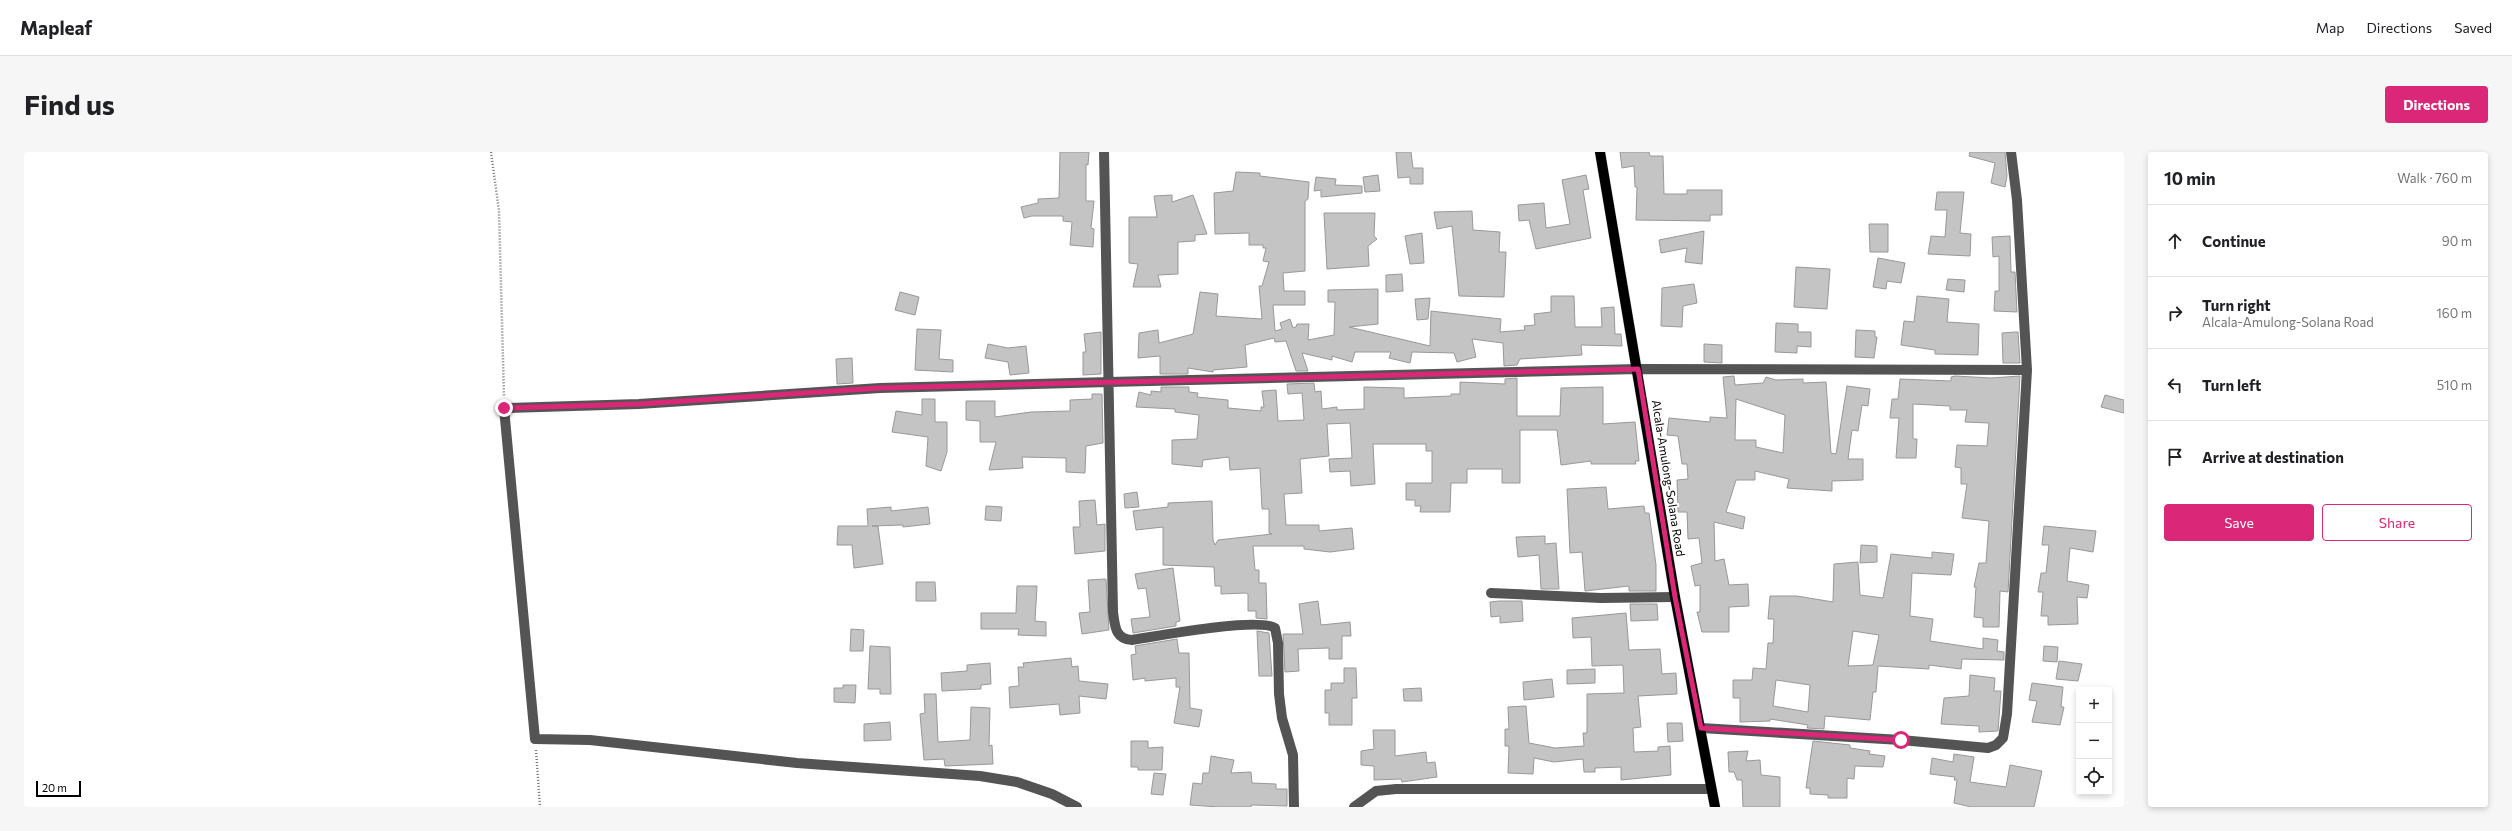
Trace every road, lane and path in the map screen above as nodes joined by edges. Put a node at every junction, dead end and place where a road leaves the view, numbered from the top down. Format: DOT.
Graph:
graph roads {
  1 [pos="491,152"];
  2 [pos="1104,152"];
  3 [pos="1600,152"];
  4 [pos="2012,152"];
  5 [pos="1638,369"];
  6 [pos="2027,370"];
  7 [pos="1109,382"];
  8 [pos="504,408"];
  9 [pos="1491,593"];
  10 [pos="1675,597"];
  11 [pos="1701,728"];
  12 [pos="535,739"];
  13 [pos="1712,789"];
  14 [pos="540,807"];
  15 [pos="1077,807"];
  16 [pos="1294,807"];
  17 [pos="1354,807"];
  18 [pos="1714,807"];
  1 -- 8 [label="path"];
  2 -- 7 [label="street"];
  3 -- 5 [label="main road, Alcala-Amulong-Solana Road"];
  4 -- 6 [label="street"];
  5 -- 6 [label="street"];
  5 -- 7 [label="street"];
  5 -- 10 [label="main road, Alcala-Amulong-Solana Road"];
  6 -- 11 [label="street"];
  7 -- 8 [label="street"];
  7 -- 16 [label="street"];
  8 -- 12 [label="street"];
  9 -- 10 [label="street"];
  10 -- 11 [label="main road, Alcala-Amulong-Solana Road"];
  11 -- 13 [label="main road, Alcala-Amulong-Solana Road"];
  12 -- 14 [label="path"];
  12 -- 15 [label="street"];
  13 -- 17 [label="street"];
  13 -- 18 [label="main road, Alcala-Amulong-Solana Road"];
}
